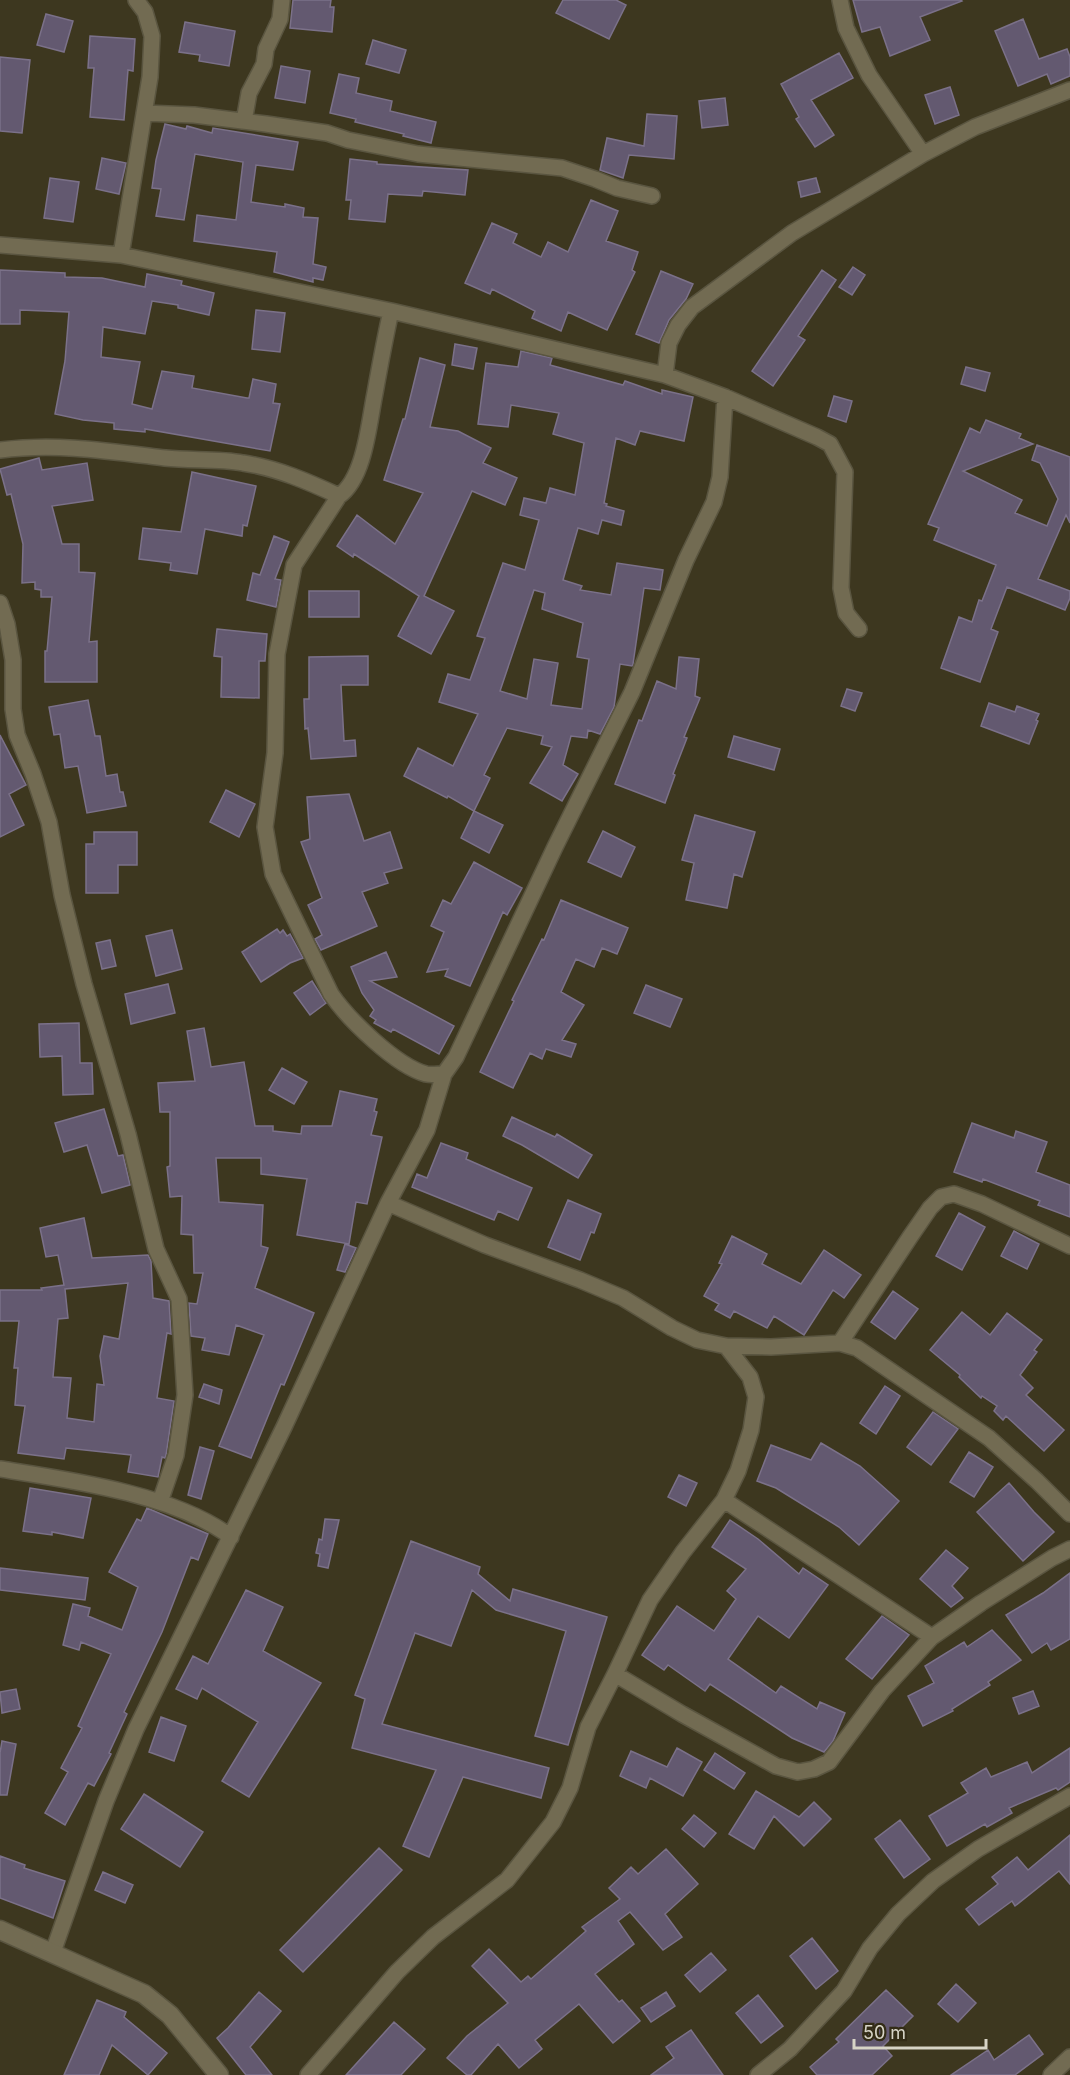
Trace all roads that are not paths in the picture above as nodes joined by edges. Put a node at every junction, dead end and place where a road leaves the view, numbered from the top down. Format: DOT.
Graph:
graph roads {
  1 [pos="136,0"];
  2 [pos="282,0"];
  3 [pos="840,0"];
  4 [pos="1070,90"];
  5 [pos="144,113"];
  6 [pos="244,121"];
  7 [pos="922,154"];
  8 [pos="652,196"];
  9 [pos="0,245"];
  10 [pos="121,255"];
  11 [pos="391,311"];
  12 [pos="665,375"];
  13 [pos="725,398"];
  14 [pos="0,450"];
  15 [pos="339,496"];
  16 [pos="0,603"];
  17 [pos="859,629"];
  18 [pos="427,1074"];
  19 [pos="444,1074"];
  20 [pos="436,1106"];
  21 [pos="388,1203"];
  22 [pos="1070,1246"];
  23 [pos="840,1343"];
  24 [pos="726,1346"];
  25 [pos="0,1469"];
  26 [pos="724,1500"];
  27 [pos="160,1502"];
  28 [pos="1070,1514"];
  29 [pos="231,1537"];
  30 [pos="1070,1549"];
  31 [pos="932,1637"];
  32 [pos="615,1674"];
  33 [pos="1070,1796"];
  34 [pos="0,1930"];
  35 [pos="52,1952"];
  36 [pos="1070,2057"];
  37 [pos="219,2075"];
  38 [pos="308,2075"];
  39 [pos="758,2075"];
  40 [pos="1051,2075"];
  1 -- 5 [label="street"];
  2 -- 6 [label="street"];
  3 -- 7 [label="street"];
  4 -- 7 [label="street"];
  5 -- 6 [label="street"];
  5 -- 10 [label="street"];
  6 -- 8 [label="street"];
  7 -- 12 [label="street"];
  9 -- 10 [label="street"];
  10 -- 11 [label="street"];
  11 -- 12 [label="street"];
  11 -- 15 [label="street"];
  12 -- 13 [label="street"];
  13 -- 17 [label="street"];
  13 -- 19 [label="street"];
  14 -- 15 [label="street"];
  15 -- 18 [label="street"];
  16 -- 27 [label="street"];
  18 -- 19 [label="street"];
  18 -- 20 [label="street"];
  19 -- 20 [label="street"];
  20 -- 21 [label="street"];
  21 -- 24 [label="street"];
  21 -- 29 [label="street"];
  22 -- 23 [label="street"];
  23 -- 24 [label="street"];
  23 -- 28 [label="street"];
  24 -- 26 [label="street"];
  25 -- 27 [label="street"];
  26 -- 31 [label="street"];
  26 -- 32 [label="street"];
  27 -- 29 [label="street"];
  29 -- 35 [label="street"];
  30 -- 31 [label="street"];
  31 -- 32 [label="street"];
  32 -- 38 [label="street"];
  33 -- 39 [label="street"];
  34 -- 35 [label="street"];
  35 -- 37 [label="street"];
  36 -- 40 [label="street"];
}
